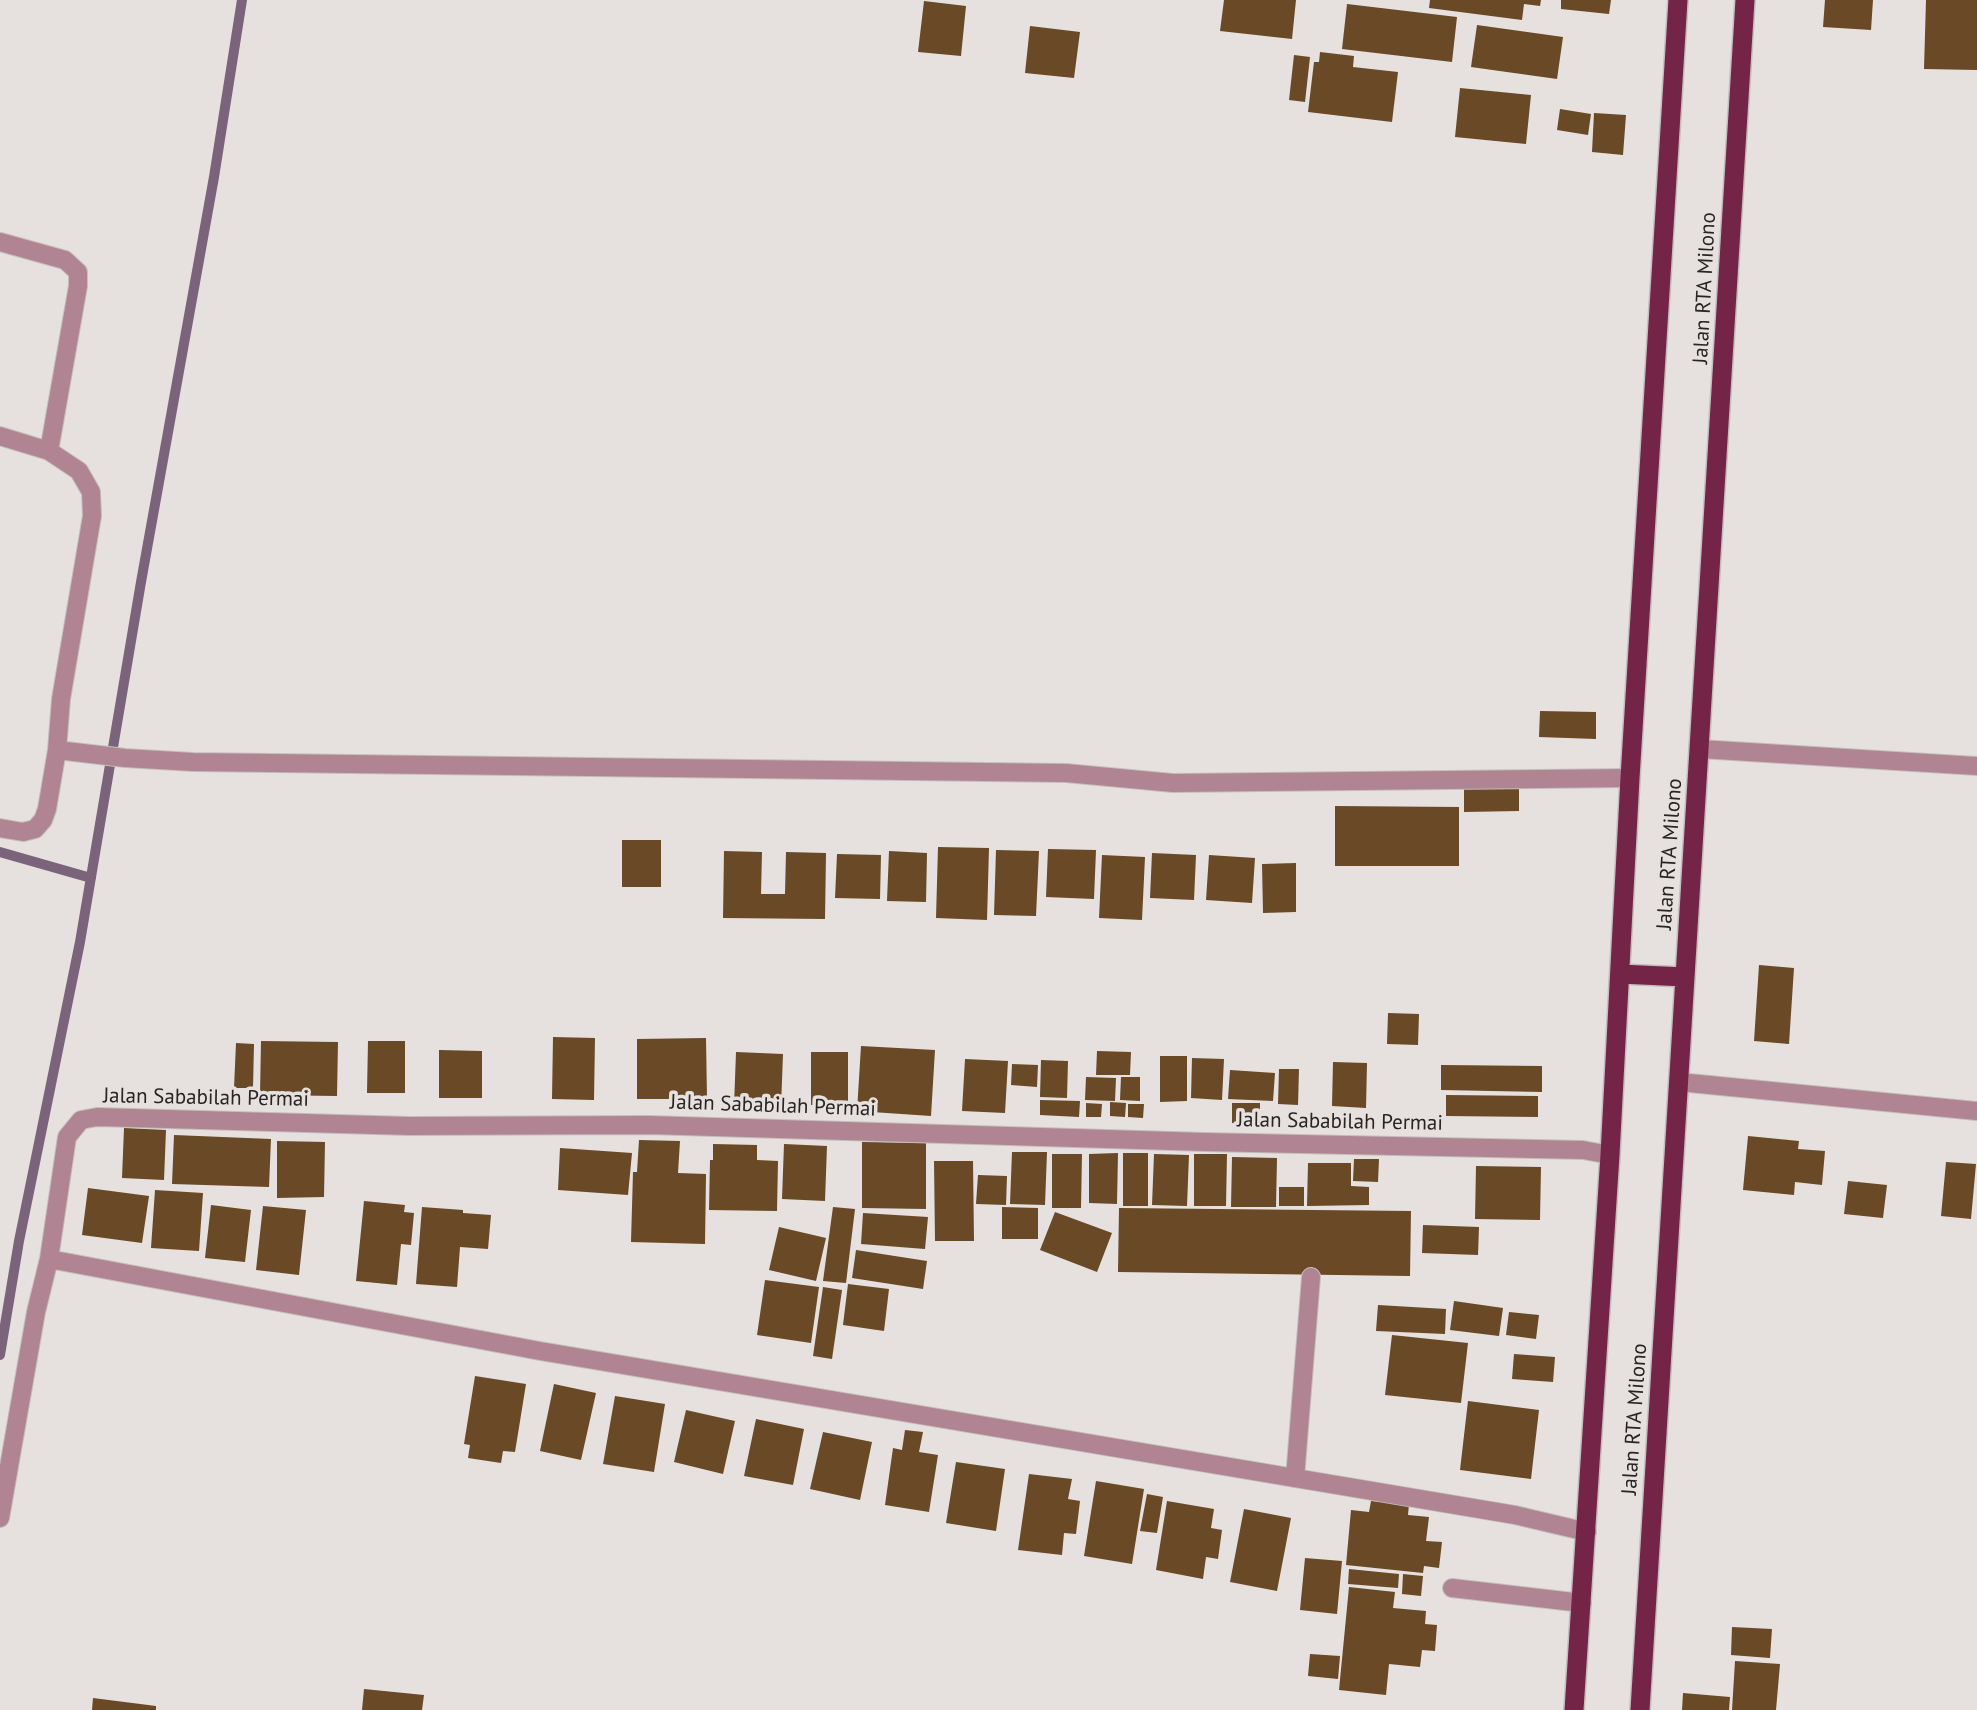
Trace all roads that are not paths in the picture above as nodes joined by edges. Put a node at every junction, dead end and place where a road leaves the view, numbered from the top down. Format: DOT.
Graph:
graph roads {
  1 [pos="1678,0"];
  2 [pos="1745,0"];
  3 [pos="0,242"];
  4 [pos="0,436"];
  5 [pos="49,451"];
  6 [pos="1700,749"];
  7 [pos="57,750"];
  8 [pos="1977,766"];
  9 [pos="1630,778"];
  10 [pos="0,828"];
  11 [pos="1620,974"];
  12 [pos="1685,977"];
  13 [pos="1679,1082"];
  14 [pos="1977,1111"];
  15 [pos="1610,1155"];
  16 [pos="49,1259"];
  17 [pos="1311,1277"];
  18 [pos="1295,1478"];
  19 [pos="0,1518"];
  20 [pos="1587,1532"];
  21 [pos="1452,1588"];
  22 [pos="1582,1603"];
  23 [pos="1574,1710"];
  24 [pos="1640,1710"];
  1 -- 9 [label="highway, Jalan RTA Milono"];
  2 -- 6 [label="highway, Jalan RTA Milono"];
  3 -- 5 [label="street"];
  4 -- 5 [label="street"];
  5 -- 7 [label="street"];
  6 -- 8 [label="street"];
  6 -- 12 [label="highway, Jalan RTA Milono"];
  7 -- 9 [label="street"];
  7 -- 10 [label="street"];
  9 -- 11 [label="highway, Jalan RTA Milono"];
  11 -- 12 [label="highway"];
  11 -- 15 [label="highway, Jalan RTA Milono"];
  12 -- 13 [label="highway, Jalan RTA Milono"];
  13 -- 14 [label="street"];
  13 -- 24 [label="highway, Jalan RTA Milono"];
  15 -- 16 [label="street, Jalan Sababilah Permai"];
  15 -- 20 [label="highway, Jalan RTA Milono"];
  16 -- 18 [label="street"];
  16 -- 19 [label="street, Jalan Sababilah Permai"];
  17 -- 18 [label="street"];
  18 -- 20 [label="street"];
  20 -- 22 [label="highway, Jalan RTA Milono"];
  21 -- 22 [label="street"];
  22 -- 23 [label="highway, Jalan RTA Milono"];
}
